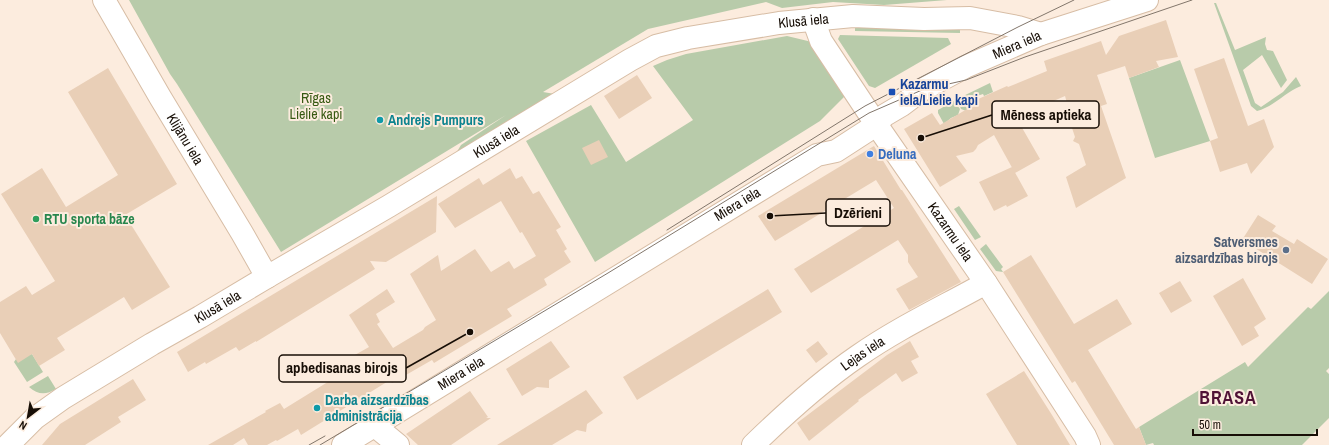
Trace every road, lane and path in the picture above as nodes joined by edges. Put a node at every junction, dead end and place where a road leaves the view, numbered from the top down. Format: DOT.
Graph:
graph roads {
  1 [pos="104,0"];
  2 [pos="1147,0"];
  3 [pos="813,19"];
  4 [pos="1041,34"];
  5 [pos="876,124"];
  6 [pos="267,277"];
  7 [pos="986,283"];
  8 [pos="377,435"];
  9 [pos="8,445"];
  10 [pos="343,445"];
  11 [pos="398,445"];
  12 [pos="753,445"];
  13 [pos="1089,445"];
  1 -- 6 [label="street, Klijānu iela"];
  2 -- 4 [label="street, Miera iela"];
  3 -- 4 [label="street, Klusā iela"];
  3 -- 5 [label="street, Kazarmu iela"];
  3 -- 6 [label="street, Klusā iela"];
  4 -- 5 [label="street, Miera iela"];
  5 -- 7 [label="street, Kazarmu iela"];
  5 -- 8 [label="street, Miera iela"];
  6 -- 9 [label="street, Klusā iela"];
  7 -- 12 [label="street, Lejas iela"];
  7 -- 13 [label="street, Kazarmu iela"];
  8 -- 10 [label="street, Miera iela"];
  8 -- 11 [label="street"];
}
